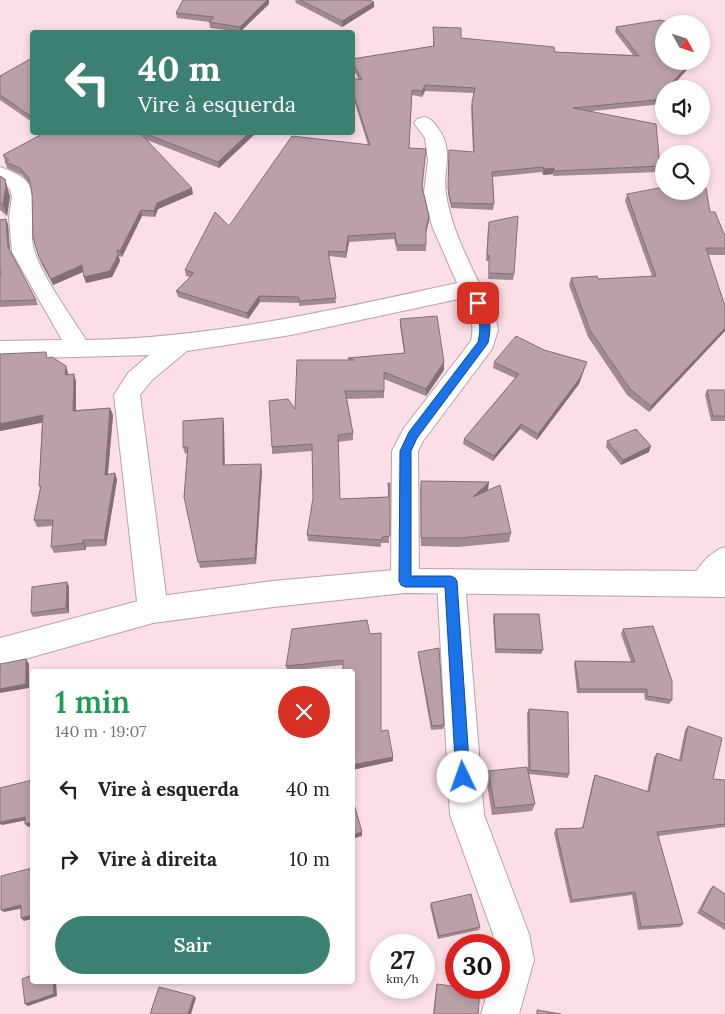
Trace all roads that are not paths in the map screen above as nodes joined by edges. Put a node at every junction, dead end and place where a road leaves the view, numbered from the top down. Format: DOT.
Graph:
graph roads {
  1 [pos="424,123"];
  2 [pos="0,174"];
  3 [pos="471,288"];
  4 [pos="181,343"];
  5 [pos="79,349"];
  6 [pos="0,350"];
  7 [pos="725,559"];
  8 [pos="405,581"];
  9 [pos="451,581"];
  10 [pos="715,584"];
  11 [pos="153,610"];
  12 [pos="0,652"];
  13 [pos="500,1014"];
  1 -- 3 [label="street"];
  2 -- 5 [label="street"];
  3 -- 4 [label="street"];
  3 -- 8 [label="street"];
  4 -- 5 [label="street"];
  4 -- 11 [label="street"];
  5 -- 6 [label="street"];
  7 -- 10 [label="street"];
  8 -- 9 [label="street"];
  8 -- 11 [label="street"];
  9 -- 10 [label="street"];
  9 -- 13 [label="street"];
  11 -- 12 [label="street"];
}
